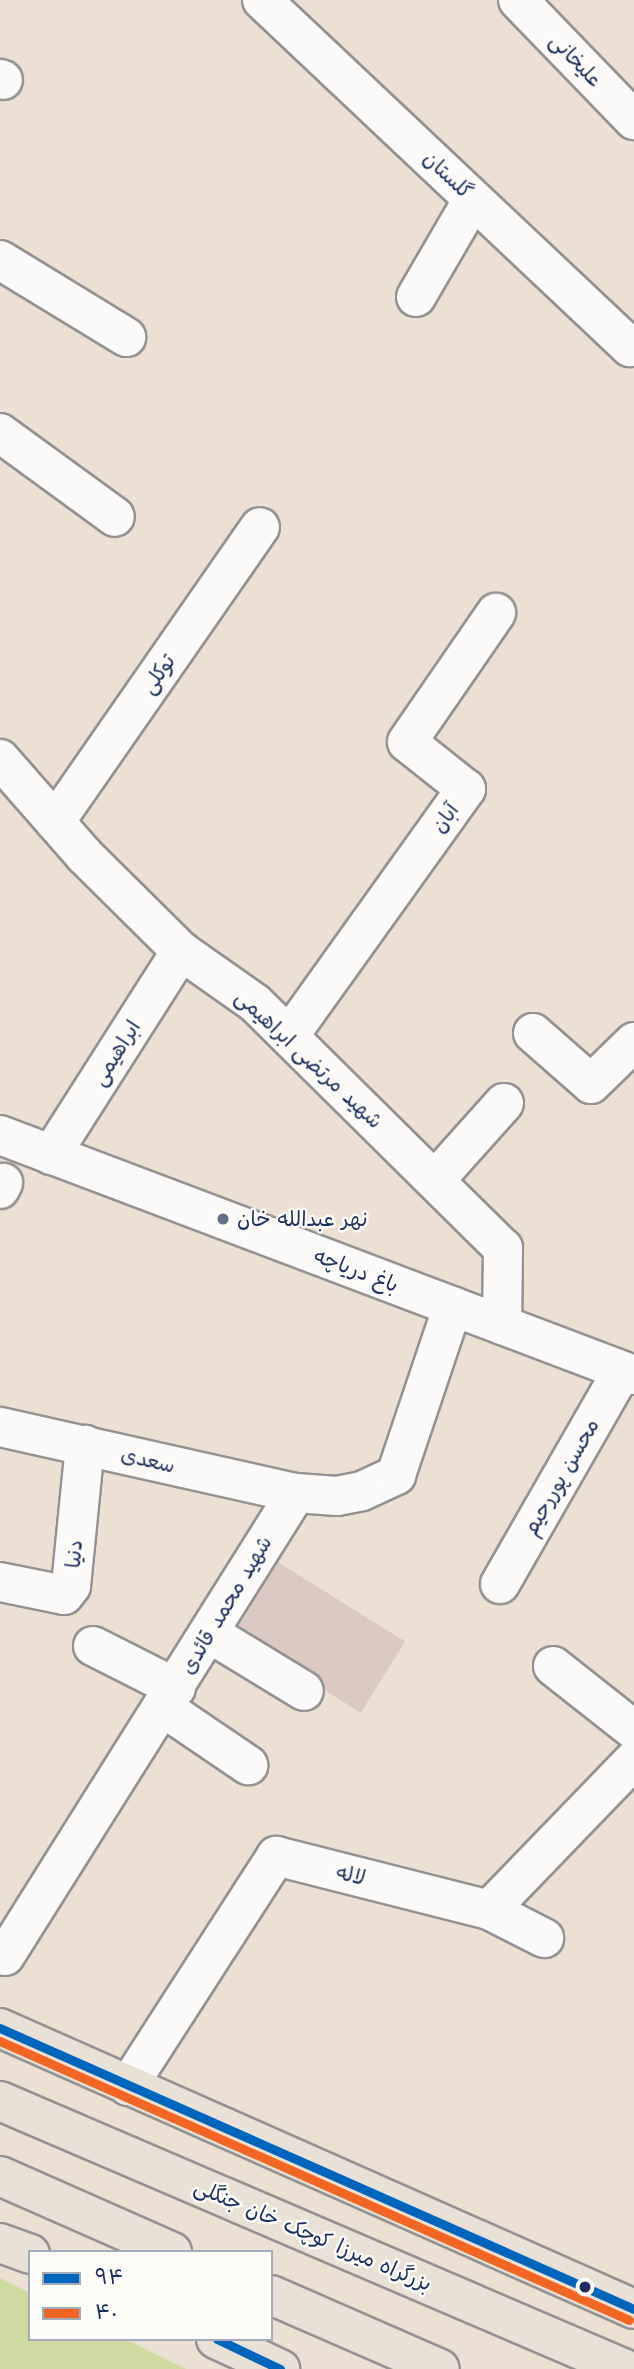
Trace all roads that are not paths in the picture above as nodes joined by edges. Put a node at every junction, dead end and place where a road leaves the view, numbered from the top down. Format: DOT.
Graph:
graph roads {
  1 [pos="262,0"];
  2 [pos="518,0"];
  3 [pos="634,120"];
  4 [pos="472,199"];
  5 [pos="0,260"];
  6 [pos="416,297"];
  7 [pos="126,337"];
  8 [pos="634,343"];
  9 [pos="0,433"];
  10 [pos="115,517"];
  11 [pos="260,527"];
  12 [pos="496,613"];
  13 [pos="0,760"];
  14 [pos="55,822"];
  15 [pos="181,951"];
  16 [pos="533,1033"];
  17 [pos="289,1036"];
  18 [pos="634,1042"];
  19 [pos="504,1103"];
  20 [pos="0,1135"];
  21 [pos="51,1154"];
  22 [pos="436,1179"];
  23 [pos="453,1306"];
  24 [pos="502,1325"];
  25 [pos="628,1373"];
  26 [pos="0,1427"];
  27 [pos="85,1446"];
  28 [pos="296,1493"];
  29 [pos="0,1582"];
  30 [pos="500,1584"];
  31 [pos="209,1633"];
  32 [pos="93,1646"];
  33 [pos="554,1666"];
  34 [pos="304,1690"];
  35 [pos="169,1698"];
  36 [pos="634,1730"];
  37 [pos="634,1760"];
  38 [pos="248,1765"];
  39 [pos="489,1910"];
  40 [pos="544,1938"];
  41 [pos="5,1956"];
  42 [pos="0,2028"];
  43 [pos="128,2086"];
  44 [pos="0,2101"];
  45 [pos="0,2176"];
  46 [pos="0,2243"];
  47 [pos="167,2250"];
  48 [pos="28,2253"];
  49 [pos="273,2296"];
  50 [pos="634,2309"];
  51 [pos="220,2341"];
  52 [pos="280,2369"];
  53 [pos="439,2369"];
  54 [pos="625,2369"];
  1 -- 4 [label="street, گلستان"];
  2 -- 3 [label="street, علیخانی"];
  4 -- 6 [label="street"];
  4 -- 8 [label="street, گلستان"];
  5 -- 7 [label="street"];
  9 -- 10 [label="street"];
  11 -- 14 [label="street, توکلی"];
  12 -- 17 [label="street, آبان"];
  13 -- 14 [label="street, شهید مرتضی ابراهیمی"];
  14 -- 15 [label="street, شهید مرتضی ابراهیمی"];
  15 -- 17 [label="street, شهید مرتضی ابراهیمی"];
  15 -- 21 [label="street, ابراهیمی"];
  16 -- 18 [label="street"];
  17 -- 22 [label="street, شهید مرتضی ابراهیمی"];
  19 -- 22 [label="street"];
  20 -- 21 [label="street, باغ دریاچه"];
  21 -- 23 [label="street, باغ دریاچه"];
  22 -- 24 [label="street, شهید مرتضی ابراهیمی"];
  23 -- 24 [label="street, باغ دریاچه"];
  23 -- 28 [label="street"];
  24 -- 25 [label="street, باغ دریاچه"];
  25 -- 30 [label="street, محسن پوررحیم"];
  26 -- 27 [label="street, سعدی"];
  27 -- 28 [label="street, سعدی"];
  27 -- 29 [label="street, دنیا"];
  28 -- 31 [label="street, شهید محمد قائدی"];
  31 -- 34 [label="street"];
  31 -- 35 [label="street, شهید محمد قائدی"];
  32 -- 35 [label="street"];
  33 -- 36 [label="street"];
  35 -- 38 [label="street"];
  35 -- 41 [label="street, شهید محمد قائدی"];
  37 -- 39 [label="street"];
  39 -- 40 [label="street"];
  39 -- 43 [label="street, لاله"];
  42 -- 43 [label="main road"];
  43 -- 50 [label="main road"];
  44 -- 54 [label="main road, بزرگراه میرزا کوچک خان جنگلی"];
  45 -- 47 [label="main road"];
  46 -- 48 [label="main road"];
  49 -- 53 [label="main road"];
  51 -- 52 [label="main road"];
}
